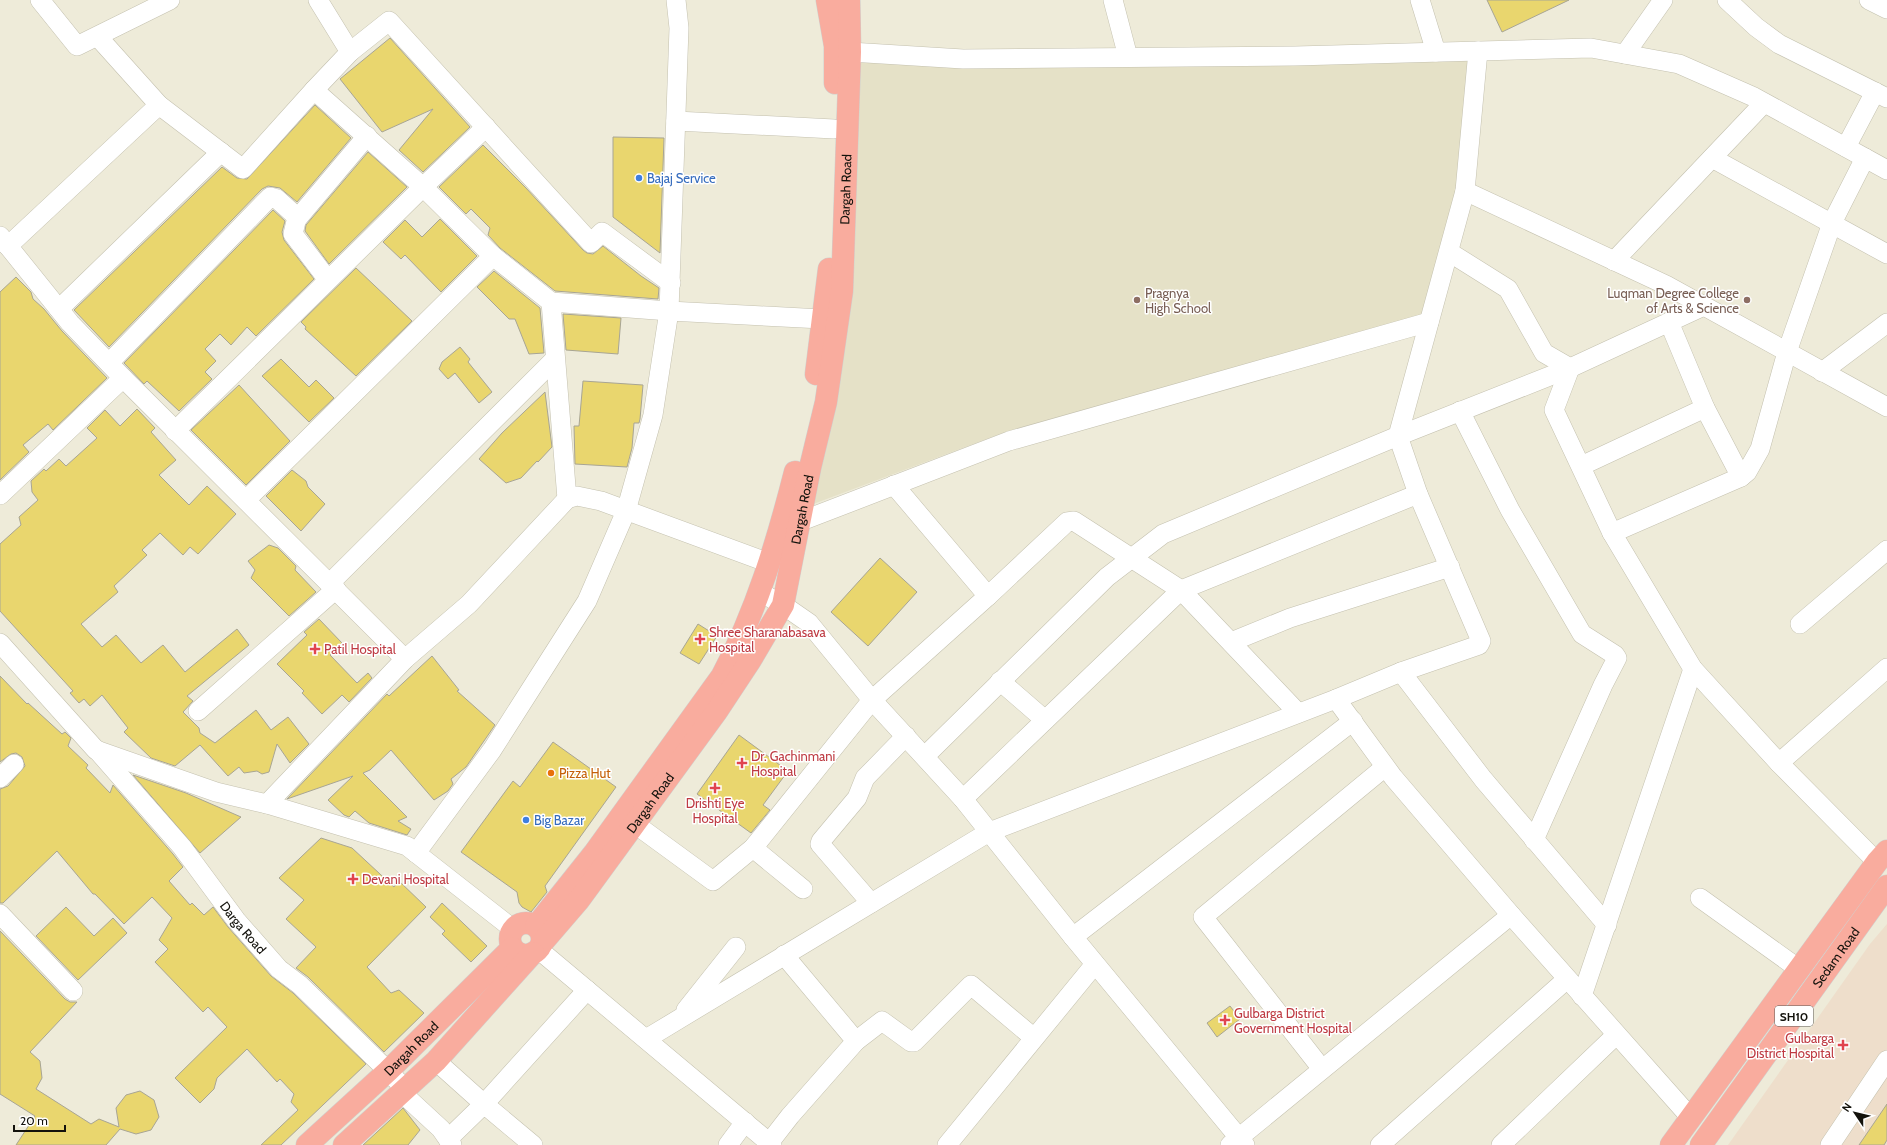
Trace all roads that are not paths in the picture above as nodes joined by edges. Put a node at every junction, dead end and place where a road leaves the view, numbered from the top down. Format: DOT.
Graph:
graph roads {
  1 [pos="40,0"];
  2 [pos="318,0"];
  3 [pos="676,0"];
  4 [pos="826,0"];
  5 [pos="849,0"];
  6 [pos="1114,0"];
  7 [pos="1420,0"];
  8 [pos="1663,0"];
  9 [pos="1726,0"];
  10 [pos="1869,0"];
  11 [pos="159,2"];
  12 [pos="1887,10"];
  13 [pos="98,37"];
  14 [pos="1478,51"];
  15 [pos="350,52"];
  16 [pos="850,52"];
  17 [pos="1436,52"];
  18 [pos="1625,54"];
  19 [pos="1128,57"];
  20 [pos="314,90"];
  21 [pos="1881,95"];
  22 [pos="1764,103"];
  23 [pos="159,105"];
  24 [pos="676,121"];
  25 [pos="486,127"];
  26 [pos="834,129"];
  27 [pos="367,136"];
  28 [pos="1846,147"];
  29 [pos="221,152"];
  30 [pos="1712,158"];
  31 [pos="1865,158"];
  32 [pos="1887,170"];
  33 [pos="423,187"];
  34 [pos="1465,191"];
  35 [pos="298,218"];
  36 [pos="1832,223"];
  37 [pos="4,241"];
  38 [pos="1449,252"];
  39 [pos="1887,254"];
  40 [pos="493,256"];
  41 [pos="1614,261"];
  42 [pos="328,280"];
  43 [pos="671,283"];
  44 [pos="551,302"];
  45 [pos="1704,306"];
  46 [pos="59,309"];
  47 [pos="669,311"];
  48 [pos="822,319"];
  49 [pos="1429,322"];
  50 [pos="1669,322"];
  51 [pos="1887,324"];
  52 [pos="1787,352"];
  53 [pos="555,358"];
  54 [pos="108,363"];
  55 [pos="1570,368"];
  56 [pos="1822,372"];
  57 [pos="123,378"];
  58 [pos="1887,407"];
  59 [pos="1705,408"];
  60 [pos="1460,412"];
  61 [pos="175,431"];
  62 [pos="1398,436"];
  63 [pos="1580,466"];
  64 [pos="1741,477"];
  65 [pos="894,485"];
  66 [pos="1418,494"];
  67 [pos="0,495"];
  68 [pos="567,499"];
  69 [pos="246,500"];
  70 [pos="626,511"];
  71 [pos="799,522"];
  72 [pos="1612,533"];
  73 [pos="1887,550"];
  74 [pos="1130,558"];
  75 [pos="769,562"];
  76 [pos="1450,567"];
  77 [pos="333,586"];
  78 [pos="1181,590"];
  79 [pos="760,592"];
  80 [pos="988,596"];
  81 [pos="783,605"];
  82 [pos="1800,624"];
  83 [pos="1231,642"];
  84 [pos="0,643"];
  85 [pos="405,659"];
  86 [pos="1887,668"];
  87 [pos="1693,669"];
  88 [pos="1401,672"];
  89 [pos="1000,681"];
  90 [pos="1336,699"];
  91 [pos="872,700"];
  92 [pos="198,710"];
  93 [pos="1298,713"];
  94 [pos="1045,720"];
  95 [pos="1353,721"];
  96 [pos="906,736"];
  97 [pos="96,750"];
  98 [pos="925,756"];
  99 [pos="1780,763"];
  100 [pos="14,764"];
  101 [pos="1385,767"];
  102 [pos="0,778"];
  103 [pos="963,798"];
  104 [pos="266,804"];
  105 [pos="635,824"];
  106 [pos="989,832"];
  107 [pos="1534,840"];
  108 [pos="753,848"];
  109 [pos="416,853"];
  110 [pos="1882,857"];
  111 [pos="1887,886"];
  112 [pos="803,889"];
  113 [pos="1700,898"];
  114 [pos="871,903"];
  115 [pos="0,914"];
  116 [pos="1511,915"];
  117 [pos="1607,925"];
  118 [pos="1073,937"];
  119 [pos="512,938"];
  120 [pos="537,943"];
  121 [pos="736,947"];
  122 [pos="784,955"];
  123 [pos="1096,964"];
  124 [pos="1800,969"];
  125 [pos="1567,979"];
  126 [pos="587,990"];
  127 [pos="73,991"];
  128 [pos="1582,996"];
  129 [pos="678,1020"];
  130 [pos="1616,1035"];
  131 [pos="1034,1038"];
  132 [pos="646,1039"];
  133 [pos="856,1041"];
  134 [pos="1887,1060"];
  135 [pos="436,1061"];
  136 [pos="1322,1069"];
  137 [pos="388,1071"];
  138 [pos="404,1092"];
  139 [pos="484,1104"];
  140 [pos="1691,1118"];
  141 [pos="745,1122"];
  142 [pos="450,1142"];
  143 [pos="1238,1142"];
  144 [pos="770,1144"];
  145 [pos="307,1145"];
  146 [pos="344,1145"];
  147 [pos="534,1145"];
  148 [pos="728,1145"];
  149 [pos="947,1145"];
  150 [pos="1380,1145"];
  151 [pos="1501,1145"];
  152 [pos="1671,1145"];
  153 [pos="1701,1145"];
  154 [pos="1830,1145"];
  1 -- 13 [label="street"];
  2 -- 15 [label="street"];
  3 -- 24 [label="street"];
  4 -- 26 [label="main road, Dargah Road"];
  5 -- 16 [label="main road, Dargah Road"];
  6 -- 19 [label="street"];
  7 -- 17 [label="street"];
  8 -- 18 [label="street"];
  9 -- 21 [label="street"];
  10 -- 12 [label="street"];
  11 -- 13 [label="street"];
  13 -- 23 [label="street"];
  14 -- 17 [label="street"];
  14 -- 18 [label="street"];
  14 -- 34 [label="street"];
  15 -- 20 [label="street"];
  15 -- 25 [label="street"];
  16 -- 19 [label="street"];
  16 -- 71 [label="main road, Dargah Road"];
  17 -- 19 [label="street"];
  18 -- 22 [label="street"];
  20 -- 27 [label="street"];
  20 -- 29 [label="street"];
  21 -- 28 [label="street"];
  22 -- 28 [label="street"];
  22 -- 30 [label="street"];
  23 -- 29 [label="street"];
  23 -- 37 [label="street"];
  24 -- 26 [label="street"];
  24 -- 43 [label="street"];
  25 -- 33 [label="street"];
  25 -- 43 [label="street"];
  26 -- 48 [label="main road, Dargah Road"];
  27 -- 33 [label="street"];
  27 -- 35 [label="street"];
  28 -- 31 [label="street"];
  29 -- 46 [label="street"];
  30 -- 36 [label="street"];
  30 -- 41 [label="street"];
  31 -- 32 [label="street"];
  31 -- 36 [label="street"];
  33 -- 40 [label="street"];
  33 -- 42 [label="street"];
  34 -- 38 [label="street"];
  34 -- 41 [label="street"];
  35 -- 42 [label="street"];
  35 -- 54 [label="street"];
  36 -- 39 [label="street"];
  36 -- 52 [label="street"];
  37 -- 46 [label="street"];
  38 -- 49 [label="street"];
  38 -- 55 [label="street"];
  40 -- 44 [label="street"];
  40 -- 69 [label="street"];
  41 -- 45 [label="street"];
  42 -- 61 [label="street"];
  43 -- 47 [label="street"];
  44 -- 47 [label="street"];
  44 -- 53 [label="street"];
  45 -- 50 [label="street"];
  45 -- 52 [label="street"];
  46 -- 54 [label="street"];
  47 -- 48 [label="street"];
  47 -- 70 [label="street"];
  48 -- 75 [label="main road, Dargah Road"];
  49 -- 62 [label="street"];
  49 -- 65 [label="street"];
  50 -- 55 [label="street"];
  50 -- 59 [label="street"];
  51 -- 56 [label="street"];
  52 -- 56 [label="street"];
  52 -- 64 [label="street"];
  53 -- 68 [label="street"];
  53 -- 77 [label="street"];
  54 -- 57 [label="street"];
  55 -- 60 [label="street"];
  55 -- 63 [label="street"];
  56 -- 58 [label="street"];
  57 -- 61 [label="street"];
  57 -- 67 [label="street"];
  59 -- 63 [label="street"];
  59 -- 64 [label="street"];
  60 -- 62 [label="street"];
  60 -- 107 [label="street"];
  61 -- 69 [label="street"];
  62 -- 66 [label="street"];
  62 -- 74 [label="street"];
  63 -- 72 [label="street"];
  64 -- 72 [label="street"];
  65 -- 71 [label="street"];
  65 -- 80 [label="street"];
  66 -- 76 [label="street"];
  66 -- 78 [label="street"];
  68 -- 70 [label="street"];
  68 -- 85 [label="street"];
  69 -- 77 [label="street"];
  70 -- 75 [label="street"];
  70 -- 109 [label="street"];
  71 -- 81 [label="main road, Dargah Road"];
  72 -- 87 [label="street"];
  73 -- 82 [label="street"];
  74 -- 78 [label="street"];
  74 -- 80 [label="street"];
  74 -- 89 [label="street"];
  75 -- 79 [label="main road, Dargah Road"];
  76 -- 83 [label="street"];
  76 -- 88 [label="street"];
  77 -- 85 [label="street"];
  77 -- 92 [label="street"];
  78 -- 83 [label="street"];
  78 -- 94 [label="street"];
  79 -- 81 [label="street"];
  79 -- 120 [label="main road, Dargah Road"];
  80 -- 91 [label="street"];
  81 -- 91 [label="street"];
  81 -- 105 [label="main road, Dargah Road"];
  83 -- 93 [label="street"];
  84 -- 97 [label="street, Darga Road"];
  85 -- 104 [label="street"];
  86 -- 99 [label="street"];
  87 -- 99 [label="street"];
  87 -- 117 [label="street"];
  88 -- 90 [label="street"];
  88 -- 107 [label="street"];
  89 -- 94 [label="street"];
  89 -- 98 [label="street"];
  90 -- 93 [label="street"];
  90 -- 95 [label="street"];
  91 -- 96 [label="street"];
  91 -- 108 [label="street"];
  93 -- 106 [label="street"];
  94 -- 103 [label="street"];
  95 -- 101 [label="street"];
  95 -- 118 [label="street"];
  96 -- 98 [label="street"];
  96 -- 114 [label="street"];
  97 -- 104 [label="street"];
  97 -- 137 [label="street, Darga Road"];
  98 -- 103 [label="street"];
  99 -- 110 [label="street"];
  100 -- 102 [label="street"];
  101 -- 116 [label="street"];
  101 -- 136 [label="street"];
  103 -- 106 [label="street"];
  104 -- 109 [label="street"];
  105 -- 108 [label="street"];
  105 -- 120 [label="main road, Dargah Road"];
  106 -- 114 [label="street"];
  106 -- 118 [label="street"];
  107 -- 117 [label="street"];
  108 -- 112 [label="street"];
  109 -- 119 [label="street"];
  110 -- 124 [label="main road, Sedam Road / SH10"];
  111 -- 153 [label="main road, Sedam Road / SH10"];
  113 -- 124 [label="street"];
  114 -- 122 [label="street"];
  115 -- 127 [label="street"];
  116 -- 125 [label="street"];
  116 -- 136 [label="street"];
  117 -- 128 [label="street"];
  118 -- 123 [label="street"];
  119 -- 120 [label="main road"];
  119 -- 120 [label="main road"];
  119 -- 137 [label="main road, Dargah Road"];
  120 -- 126 [label="street"];
  120 -- 135 [label="main road, Dargah Road"];
  121 -- 129 [label="street"];
  122 -- 129 [label="street"];
  122 -- 133 [label="street"];
  123 -- 131 [label="street"];
  123 -- 143 [label="street"];
  124 -- 140 [label="main road, Sedam Road / SH10"];
  125 -- 128 [label="street"];
  125 -- 150 [label="street"];
  126 -- 132 [label="street"];
  126 -- 139 [label="street"];
  128 -- 130 [label="street"];
  129 -- 132 [label="street"];
  130 -- 140 [label="street"];
  130 -- 151 [label="street"];
  131 -- 133 [label="street"];
  131 -- 149 [label="street"];
  132 -- 141 [label="street"];
  133 -- 144 [label="street"];
  134 -- 154 [label="street"];
  135 -- 138 [label="main road, Dargah Road"];
  135 -- 139 [label="street"];
  136 -- 143 [label="street"];
  137 -- 138 [label="street, Darga Road"];
  137 -- 145 [label="main road, Dargah Road"];
  138 -- 142 [label="street, Darga Road"];
  138 -- 146 [label="main road, Dargah Road"];
  139 -- 142 [label="street"];
  139 -- 147 [label="street"];
  140 -- 152 [label="main road, SH10"];
  141 -- 144 [label="street"];
  141 -- 148 [label="street"];
}
